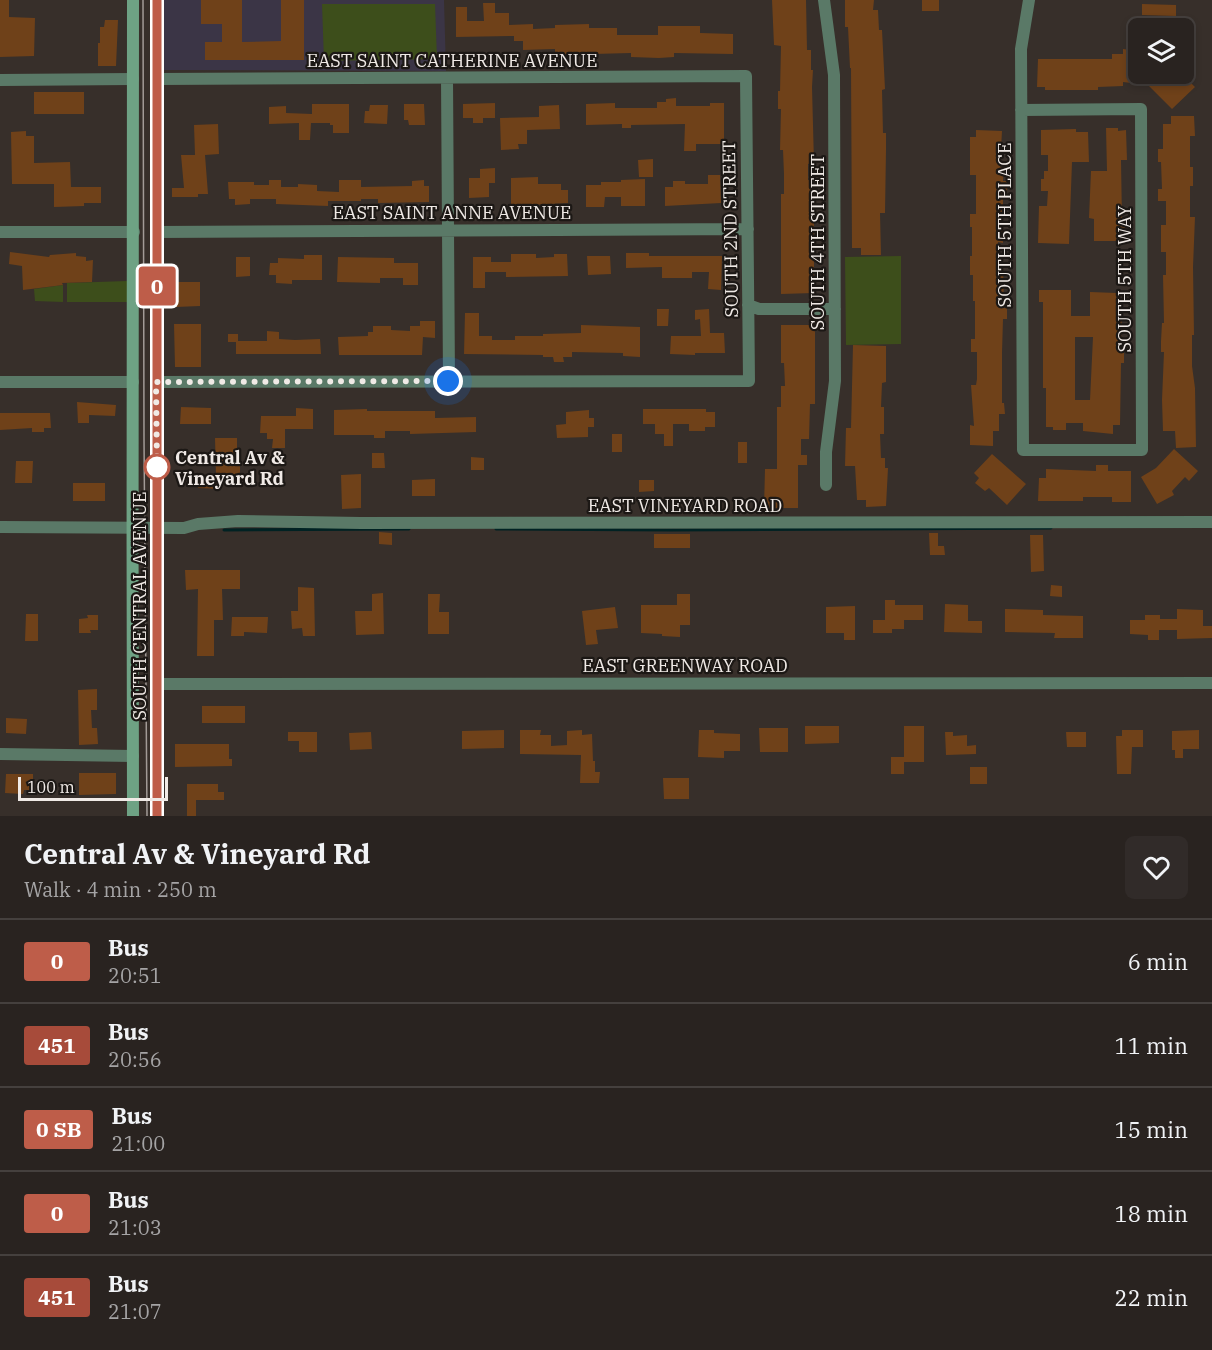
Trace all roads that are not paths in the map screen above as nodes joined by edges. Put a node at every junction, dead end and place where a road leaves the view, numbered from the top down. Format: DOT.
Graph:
graph roads {
  1 [pos="133,0"];
  2 [pos="157,0"];
  3 [pos="824,0"];
  4 [pos="1029,0"];
  5 [pos="746,76"];
  6 [pos="134,79"];
  7 [pos="158,79"];
  8 [pos="447,79"];
  9 [pos="0,80"];
  10 [pos="1021,110"];
  11 [pos="748,229"];
  12 [pos="447,230"];
  13 [pos="0,232"];
  14 [pos="134,232"];
  15 [pos="156,232"];
  16 [pos="748,305"];
  17 [pos="835,309"];
  18 [pos="448,381"];
  19 [pos="0,382"];
  20 [pos="133,382"];
  21 [pos="156,382"];
  22 [pos="1023,450"];
  23 [pos="826,485"];
  24 [pos="1212,522"];
  25 [pos="0,527"];
  26 [pos="132,528"];
  27 [pos="158,528"];
  28 [pos="1212,683"];
  29 [pos="157,684"];
  30 [pos="0,754"];
  31 [pos="132,756"];
  32 [pos="133,816"];
  33 [pos="157,816"];
  1 -- 6 [label="main road, SOUTH CENTRAL AVENUE"];
  2 -- 7 [label="main road, SOUTH CENTRAL AVENUE"];
  3 -- 17 [label="street, SOUTH 4TH STREET"];
  4 -- 10 [label="street, SOUTH 5TH PLACE"];
  5 -- 8 [label="street, EAST SAINT CATHERINE AVENUE"];
  5 -- 11 [label="street, SOUTH 2ND STREET"];
  6 -- 9 [label="street"];
  6 -- 14 [label="main road, SOUTH CENTRAL AVENUE"];
  7 -- 8 [label="street, EAST SAINT CATHERINE AVENUE"];
  7 -- 15 [label="main road, SOUTH CENTRAL AVENUE"];
  8 -- 12 [label="street"];
  10 -- 22 [label="street, SOUTH 5TH PLACE"];
  10 -- 22 [label="street, SOUTH 5TH WAY"];
  11 -- 12 [label="street, EAST SAINT ANNE AVENUE"];
  11 -- 16 [label="street, SOUTH 2ND STREET"];
  12 -- 15 [label="street, EAST SAINT ANNE AVENUE"];
  12 -- 18 [label="street"];
  13 -- 14 [label="street"];
  14 -- 20 [label="main road, SOUTH CENTRAL AVENUE"];
  15 -- 21 [label="main road, SOUTH CENTRAL AVENUE"];
  16 -- 17 [label="street"];
  16 -- 18 [label="street, SOUTH 2ND STREET"];
  17 -- 23 [label="street, SOUTH 4TH STREET"];
  18 -- 21 [label="street"];
  19 -- 20 [label="street"];
  20 -- 26 [label="main road, SOUTH CENTRAL AVENUE"];
  21 -- 27 [label="main road, SOUTH CENTRAL AVENUE"];
  24 -- 27 [label="street, EAST VINEYARD ROAD"];
  25 -- 26 [label="street, EAST VINEYARD ROAD"];
  26 -- 27 [label="street, EAST VINEYARD ROAD"];
  26 -- 31 [label="main road, SOUTH CENTRAL AVENUE"];
  27 -- 29 [label="main road, SOUTH CENTRAL AVENUE"];
  28 -- 29 [label="street, EAST GREENWAY ROAD"];
  29 -- 33 [label="main road, SOUTH CENTRAL AVENUE"];
  30 -- 31 [label="street"];
  31 -- 32 [label="main road, SOUTH CENTRAL AVENUE"];
}
